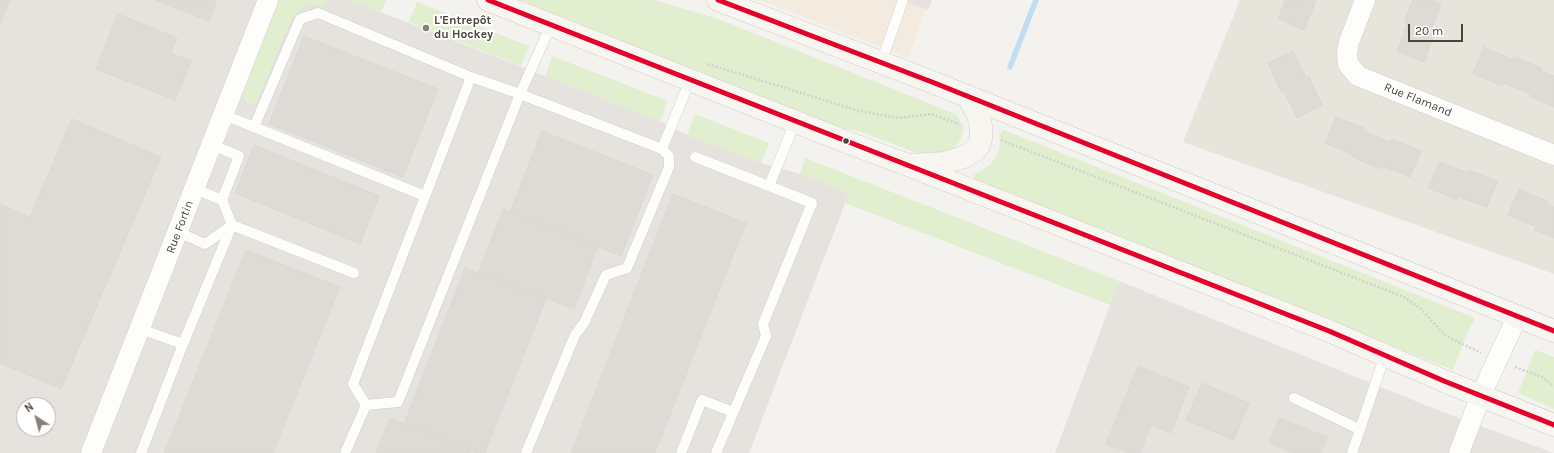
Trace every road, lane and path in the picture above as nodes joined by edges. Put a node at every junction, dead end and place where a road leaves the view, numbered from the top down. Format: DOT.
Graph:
graph roads {
  1 [pos="268,0"];
  2 [pos="488,0"];
  3 [pos="718,0"];
  4 [pos="903,0"];
  5 [pos="1365,0"];
  6 [pos="551,25"];
  7 [pos="705,63"];
  8 [pos="880,63"];
  9 [pos="471,77"];
  10 [pos="690,80"];
  11 [pos="520,94"];
  12 [pos="968,97"];
  13 [pos="224,115"];
  14 [pos="795,122"];
  15 [pos="965,126"];
  16 [pos="254,127"];
  17 [pos="1000,140"];
  18 [pos="212,145"];
  19 [pos="662,149"];
  20 [pos="1554,155"];
  21 [pos="695,157"];
  22 [pos="908,165"];
  23 [pos="770,186"];
  24 [pos="195,189"];
  25 [pos="425,196"];
  26 [pos="222,200"];
  27 [pos="232,225"];
  28 [pos="178,232"];
  29 [pos="354,273"];
  30 [pos="1517,317"];
  31 [pos="140,329"];
  32 [pos="1554,331"];
  33 [pos="183,344"];
  34 [pos="1476,350"];
  35 [pos="1385,355"];
  36 [pos="1514,367"];
  37 [pos="1554,386"];
  38 [pos="1480,395"];
  39 [pos="1294,398"];
  40 [pos="366,405"];
  41 [pos="733,412"];
  42 [pos="1554,425"];
  43 [pos="1359,429"];
  44 [pos="96,452"];
  45 [pos="141,453"];
  46 [pos="345,453"];
  47 [pos="526,453"];
  48 [pos="681,453"];
  49 [pos="716,453"];
  50 [pos="1352,453"];
  51 [pos="1459,453"];
  1 -- 13 [label="street, Rue Fortin"];
  2 -- 6 [label="main road"];
  3 -- 8 [label="main road"];
  4 -- 8 [label="lane"];
  5 -- 20 [label="street, Rue Flamand"];
  6 -- 10 [label="main road"];
  6 -- 11 [label="lane"];
  7 -- 15 [label="path"];
  8 -- 12 [label="main road"];
  9 -- 11 [label="lane"];
  9 -- 16 [label="lane"];
  9 -- 25 [label="lane"];
  10 -- 14 [label="main road"];
  10 -- 19 [label="lane"];
  11 -- 19 [label="lane"];
  11 -- 40 [label="lane"];
  12 -- 22 [label="main road"];
  12 -- 30 [label="main road"];
  13 -- 16 [label="lane"];
  13 -- 18 [label="street, Rue Fortin"];
  14 -- 22 [label="main road"];
  14 -- 23 [label="lane"];
  16 -- 25 [label="lane"];
  17 -- 34 [label="path"];
  18 -- 24 [label="street, Rue Fortin"];
  18 -- 26 [label="lane"];
  19 -- 47 [label="lane"];
  21 -- 23 [label="lane"];
  22 -- 35 [label="main road"];
  23 -- 41 [label="lane"];
  24 -- 26 [label="lane"];
  24 -- 28 [label="street, Rue Fortin"];
  25 -- 40 [label="lane"];
  26 -- 27 [label="lane"];
  27 -- 28 [label="lane"];
  27 -- 29 [label="lane"];
  27 -- 33 [label="lane"];
  28 -- 31 [label="street, Rue Fortin"];
  30 -- 32 [label="main road"];
  30 -- 38 [label="street"];
  31 -- 33 [label="lane"];
  31 -- 44 [label="street, Rue Fortin"];
  33 -- 45 [label="lane"];
  35 -- 38 [label="main road"];
  35 -- 43 [label="lane"];
  36 -- 37 [label="path"];
  38 -- 42 [label="main road"];
  38 -- 51 [label="street"];
  39 -- 43 [label="lane"];
  40 -- 46 [label="lane"];
  41 -- 48 [label="lane"];
  41 -- 49 [label="lane"];
  43 -- 50 [label="lane"];
}
